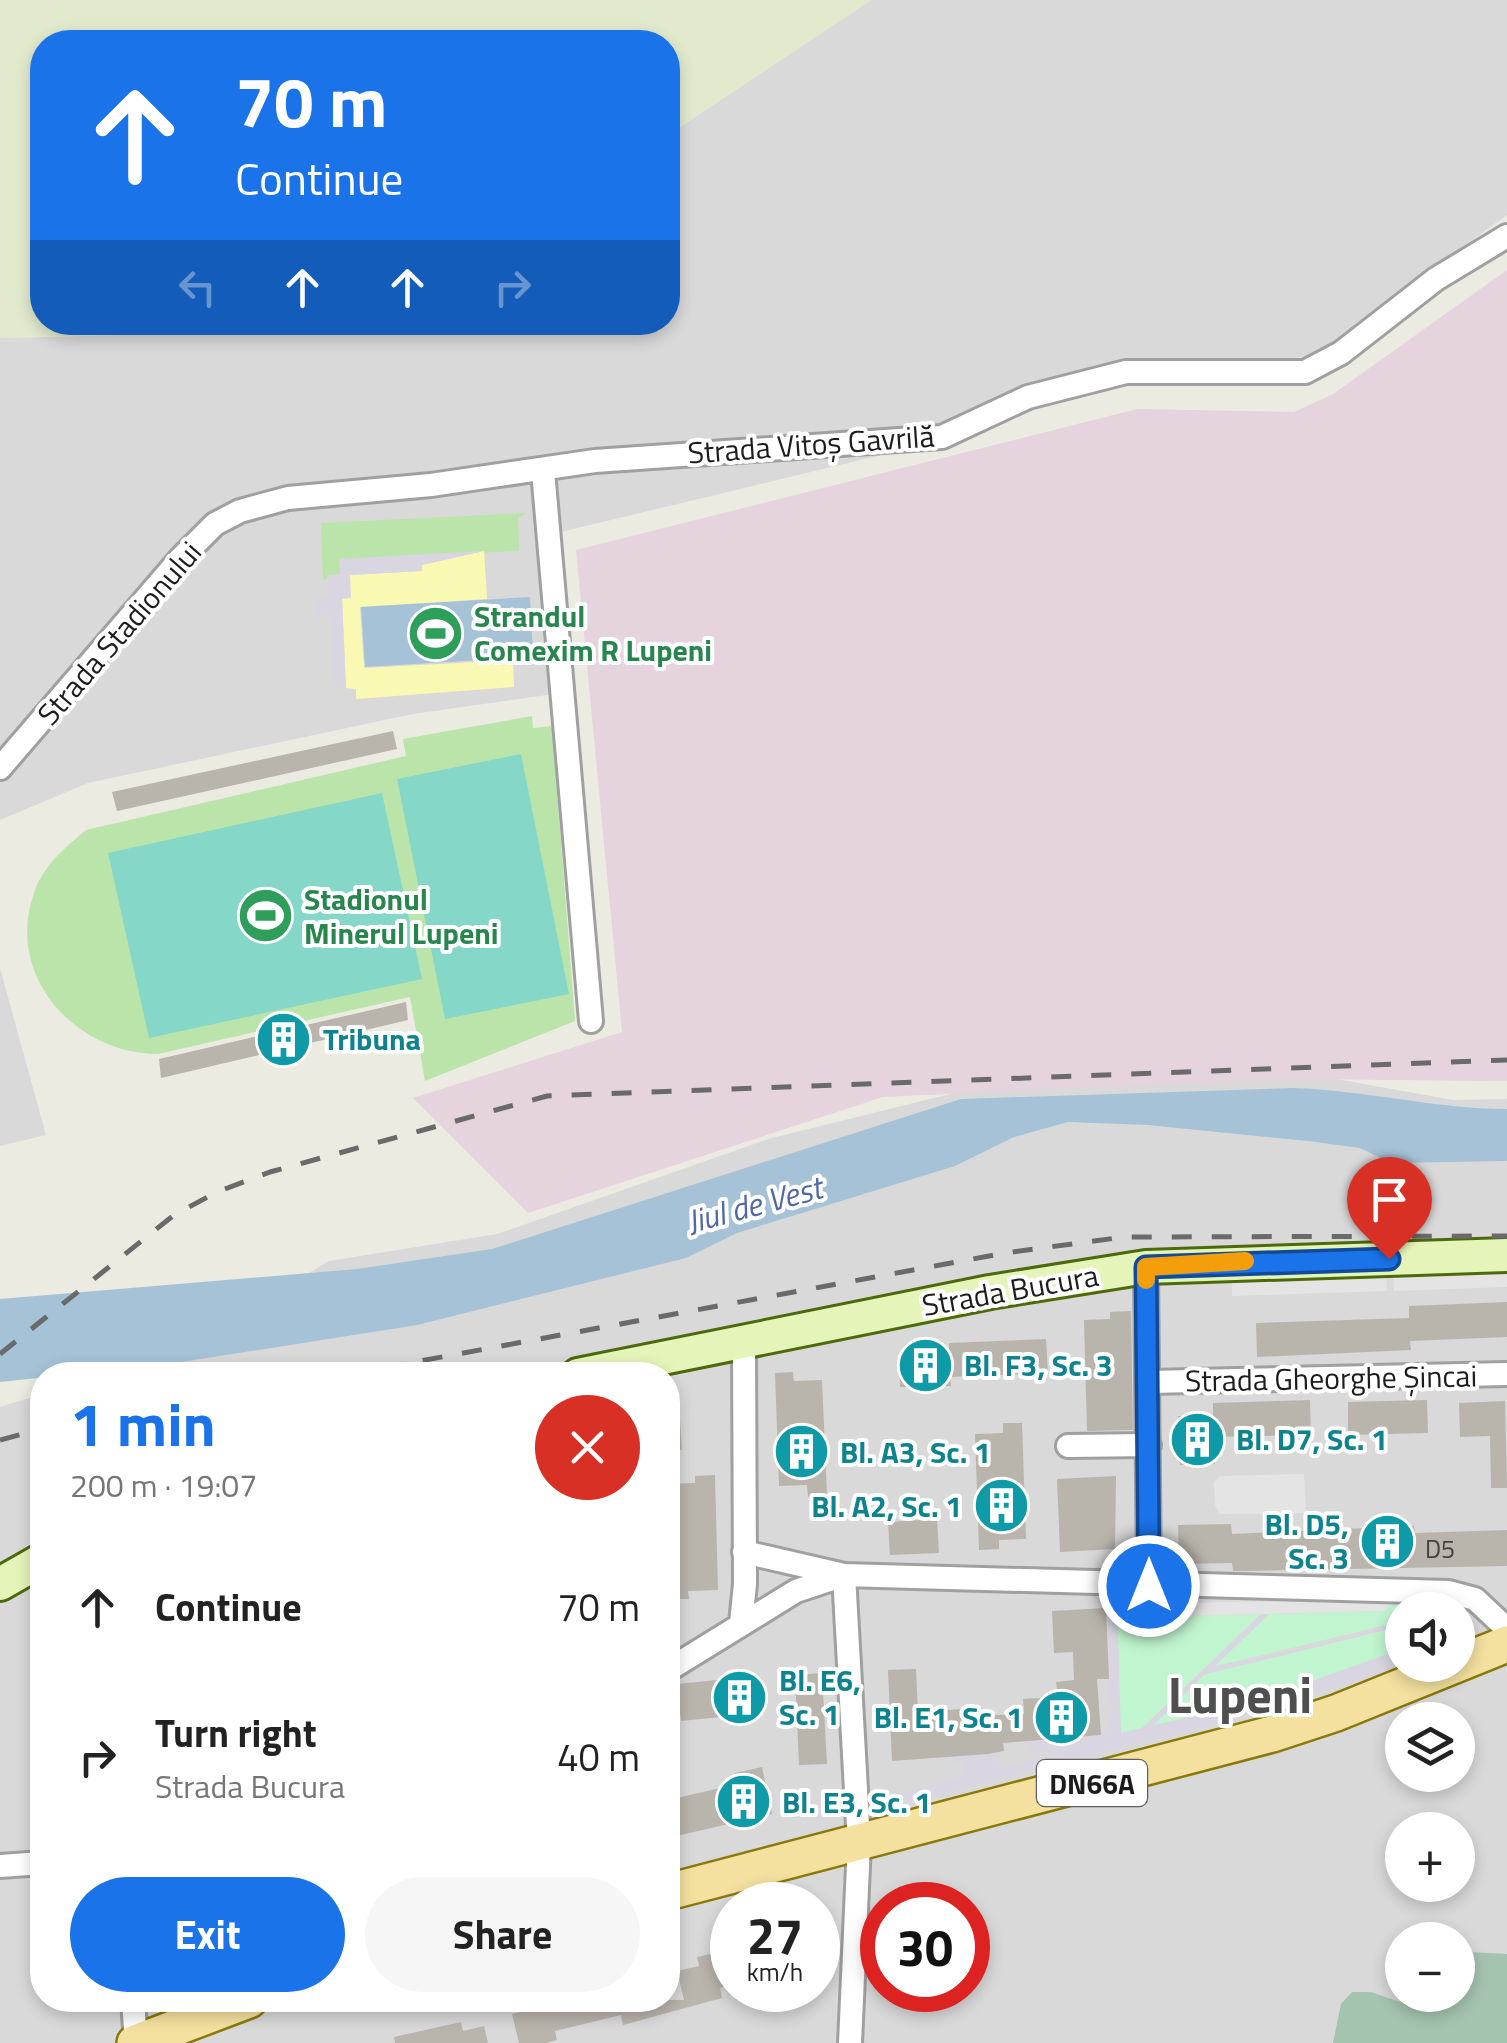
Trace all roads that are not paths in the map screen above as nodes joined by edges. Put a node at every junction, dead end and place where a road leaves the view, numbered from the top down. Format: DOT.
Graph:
graph roads {
  1 [pos="1507,236"];
  2 [pos="543,472"];
  3 [pos="0,768"];
  4 [pos="592,1021"];
  5 [pos="1507,1256"];
  6 [pos="1146,1267"];
  7 [pos="744,1345"];
  8 [pos="650,1362"];
  9 [pos="1507,1374"];
  10 [pos="1149,1382"];
  11 [pos="1149,1445"];
  12 [pos="1068,1446"];
  13 [pos="744,1552"];
  14 [pos="30,1567"];
  15 [pos="844,1575"];
  16 [pos="0,1584"];
  17 [pos="1149,1586"];
  18 [pos="741,1623"];
  19 [pos="1507,1629"];
  20 [pos="1507,1644"];
  21 [pos="680,1662"];
  22 [pos="859,1844"];
  23 [pos="30,1864"];
  24 [pos="0,1866"];
  25 [pos="680,1889"];
  26 [pos="134,2012"];
  27 [pos="217,2012"];
  28 [pos="136,2043"];
  29 [pos="850,2043"];
  1 -- 2 [label="street, Strada Vitoș Gavrilă"];
  2 -- 3 [label="street, Strada Stadionului"];
  2 -- 4 [label="street"];
  5 -- 6 [label="main road, Strada Bucura"];
  6 -- 7 [label="main road, Strada Bucura"];
  6 -- 10 [label="street, Strada Gheorghe Șincai"];
  7 -- 8 [label="main road, Strada Bucura"];
  7 -- 13 [label="street"];
  9 -- 10 [label="street, Strada Gheorghe Șincai"];
  10 -- 11 [label="street"];
  11 -- 12 [label="street"];
  11 -- 17 [label="street"];
  13 -- 15 [label="street"];
  13 -- 18 [label="street"];
  14 -- 16 [label="main road"];
  15 -- 17 [label="street"];
  15 -- 18 [label="street"];
  15 -- 22 [label="street"];
  17 -- 19 [label="street"];
  18 -- 21 [label="street"];
  20 -- 22 [label="main road, DN66A"];
  22 -- 25 [label="main road, DN66A"];
  22 -- 29 [label="street"];
  23 -- 24 [label="street"];
  26 -- 28 [label="street"];
  27 -- 28 [label="main road"];
}
